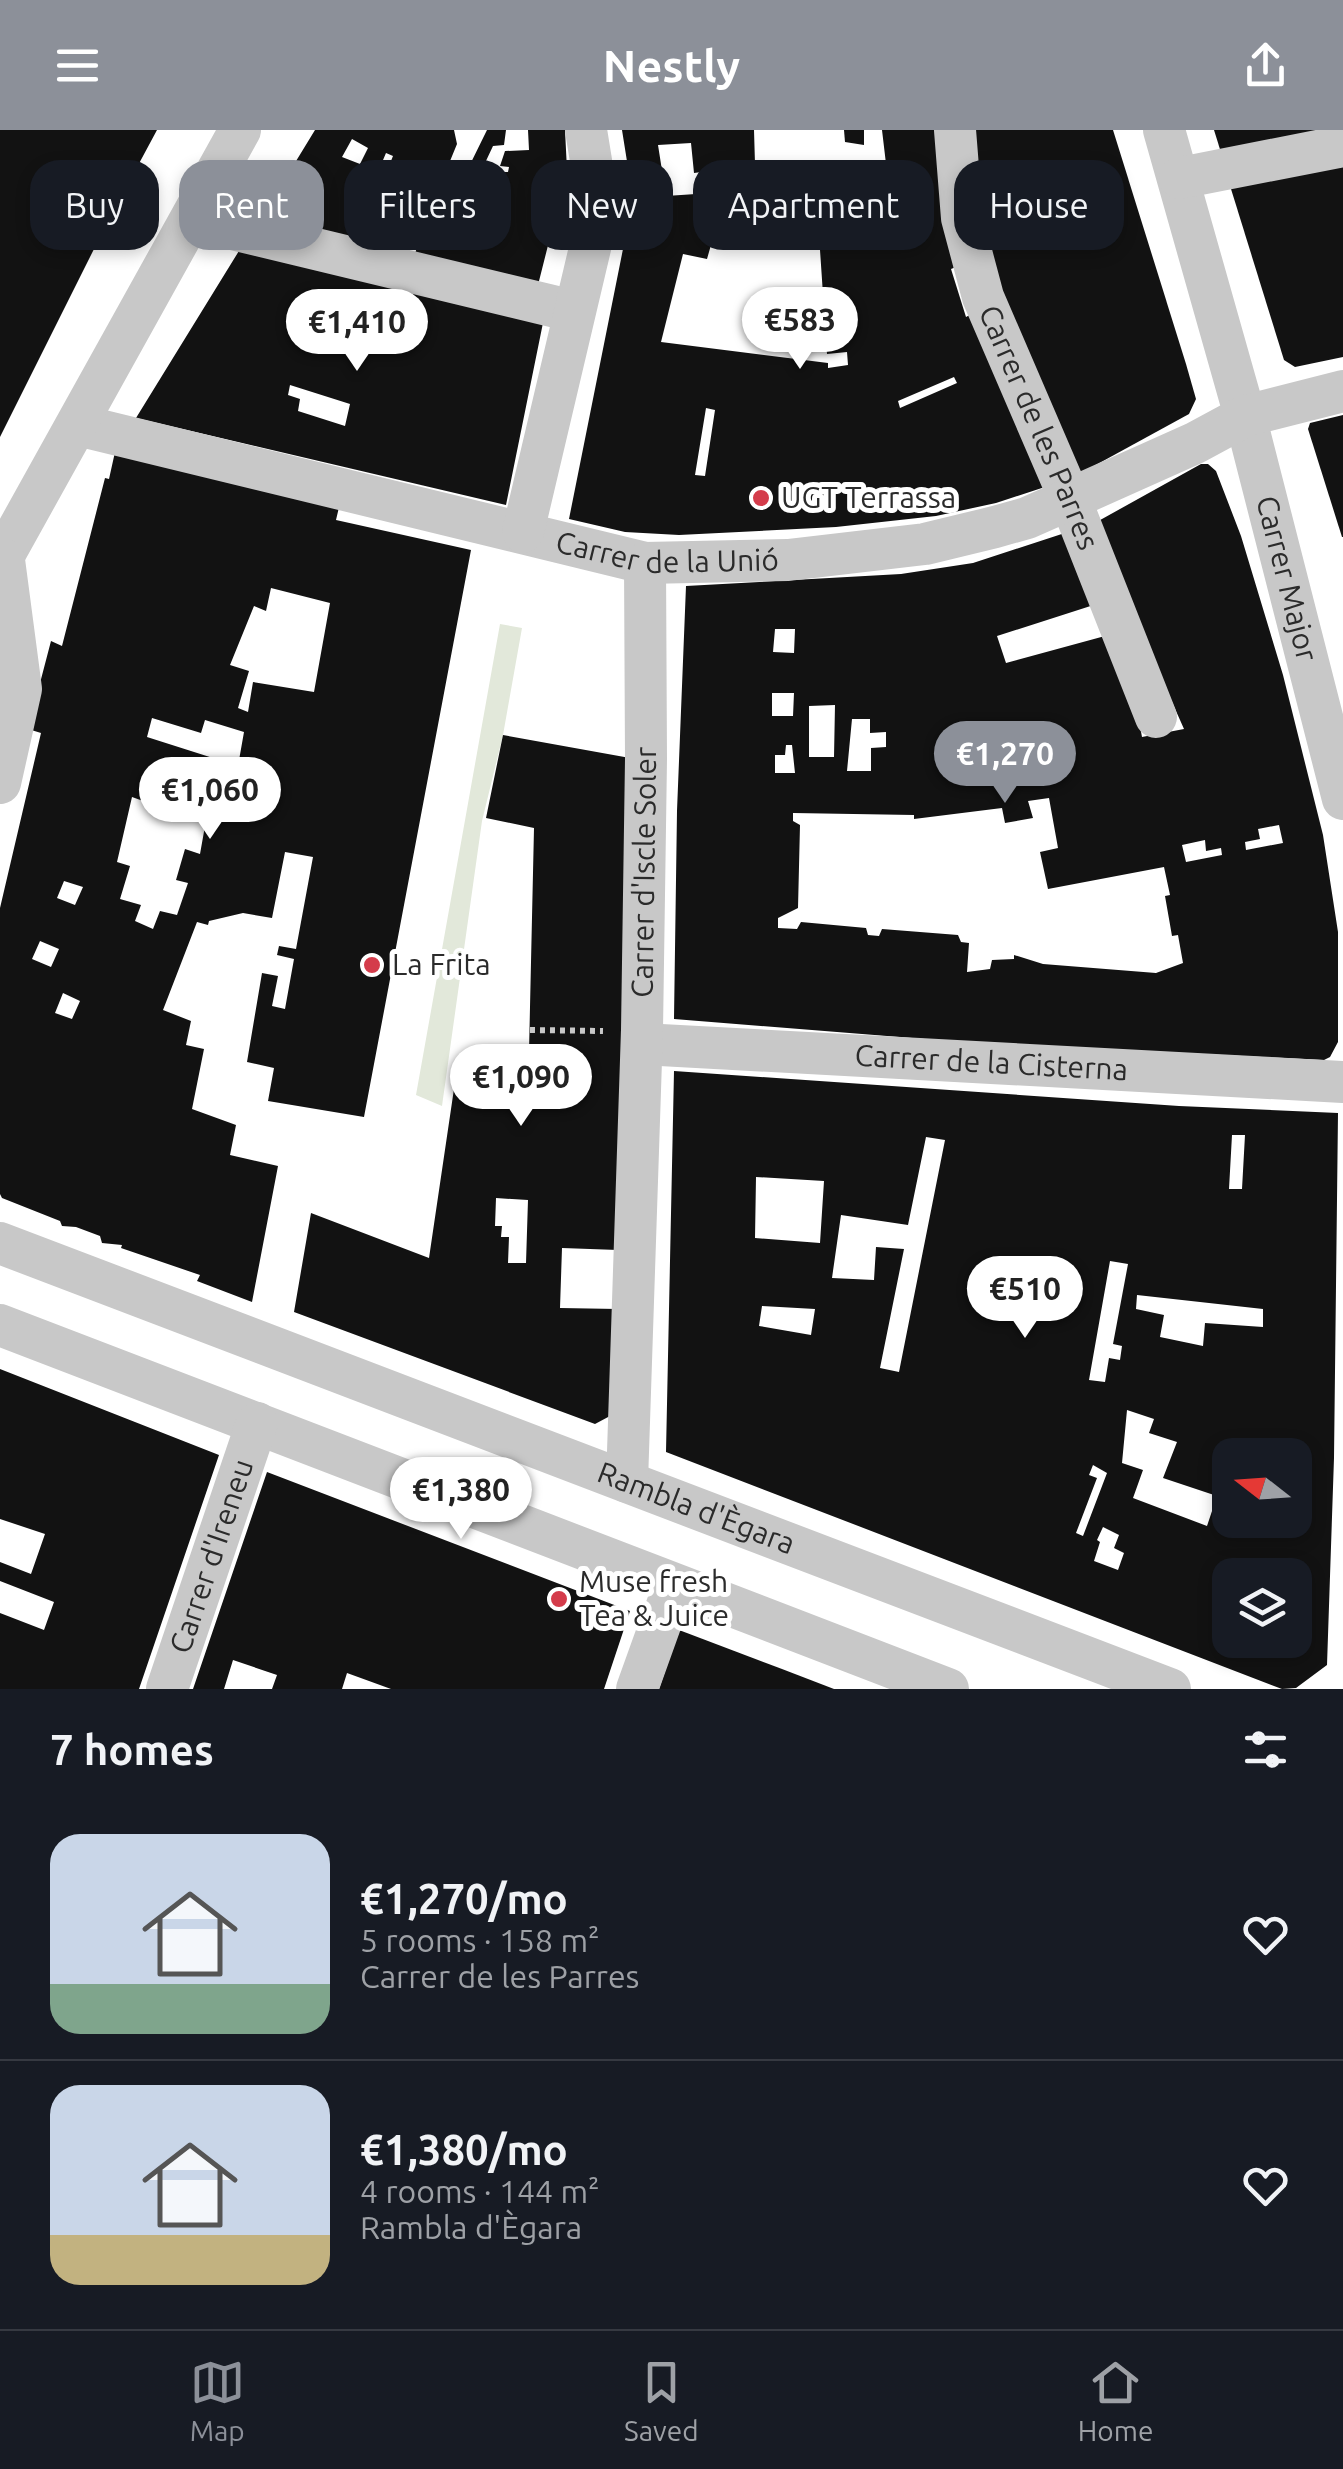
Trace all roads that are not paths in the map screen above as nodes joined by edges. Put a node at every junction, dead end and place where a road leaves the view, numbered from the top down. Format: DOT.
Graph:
graph roads {
  1 [pos="240,130"];
  2 [pos="586,130"];
  3 [pos="955,130"];
  4 [pos="1164,130"];
  5 [pos="1343,146"];
  6 [pos="223,160"];
  7 [pos="1180,178"];
  8 [pos="179,240"];
  9 [pos="322,250"];
  10 [pos="573,311"];
  11 [pos="1343,392"];
  12 [pos="1262,419"];
  13 [pos="78,424"];
  14 [pos="1070,500"];
  15 [pos="522,532"];
  16 [pos="2,561"];
  17 [pos="644,564"];
  18 [pos="1156,717"];
  19 [pos="0,783"];
  20 [pos="1343,799"];
  21 [pos="626,1038"];
  22 [pos="1343,1082"];
  23 [pos="0,1243"];
  24 [pos="0,1324"];
  25 [pos="257,1423"];
  26 [pos="628,1482"];
  27 [pos="674,1586"];
  28 [pos="924,1685"];
  29 [pos="167,1689"];
  30 [pos="637,1689"];
  31 [pos="1170,1689"];
  1 -- 6 [label="street"];
  2 -- 10 [label="street"];
  3 -- 14 [label="street, Carrer de les Parres"];
  4 -- 7 [label="street, Carrer Major"];
  5 -- 7 [label="street"];
  7 -- 12 [label="street, Carrer Major"];
  8 -- 13 [label="street"];
  9 -- 10 [label="street"];
  10 -- 15 [label="street"];
  11 -- 12 [label="street, Carrer de la Unió"];
  12 -- 14 [label="street, Carrer de la Unió"];
  12 -- 20 [label="street, Carrer Major"];
  13 -- 15 [label="street, Carrer de la Unió"];
  13 -- 16 [label="street"];
  14 -- 17 [label="street, Carrer de la Unió"];
  14 -- 18 [label="street, Carrer de les Parres"];
  15 -- 17 [label="street, Carrer de la Unió"];
  16 -- 19 [label="street"];
  17 -- 21 [label="street, Carrer d'Iscle Soler"];
  21 -- 22 [label="street, Carrer de la Cisterna"];
  21 -- 26 [label="street, Carrer d'Iscle Soler"];
  23 -- 26 [label="street, Rambla d'Ègara"];
  24 -- 25 [label="street"];
  25 -- 27 [label="street"];
  25 -- 29 [label="street, Carrer d'Ireneu"];
  26 -- 31 [label="street, Rambla d'Ègara"];
  27 -- 28 [label="street"];
  27 -- 30 [label="street"];
}
